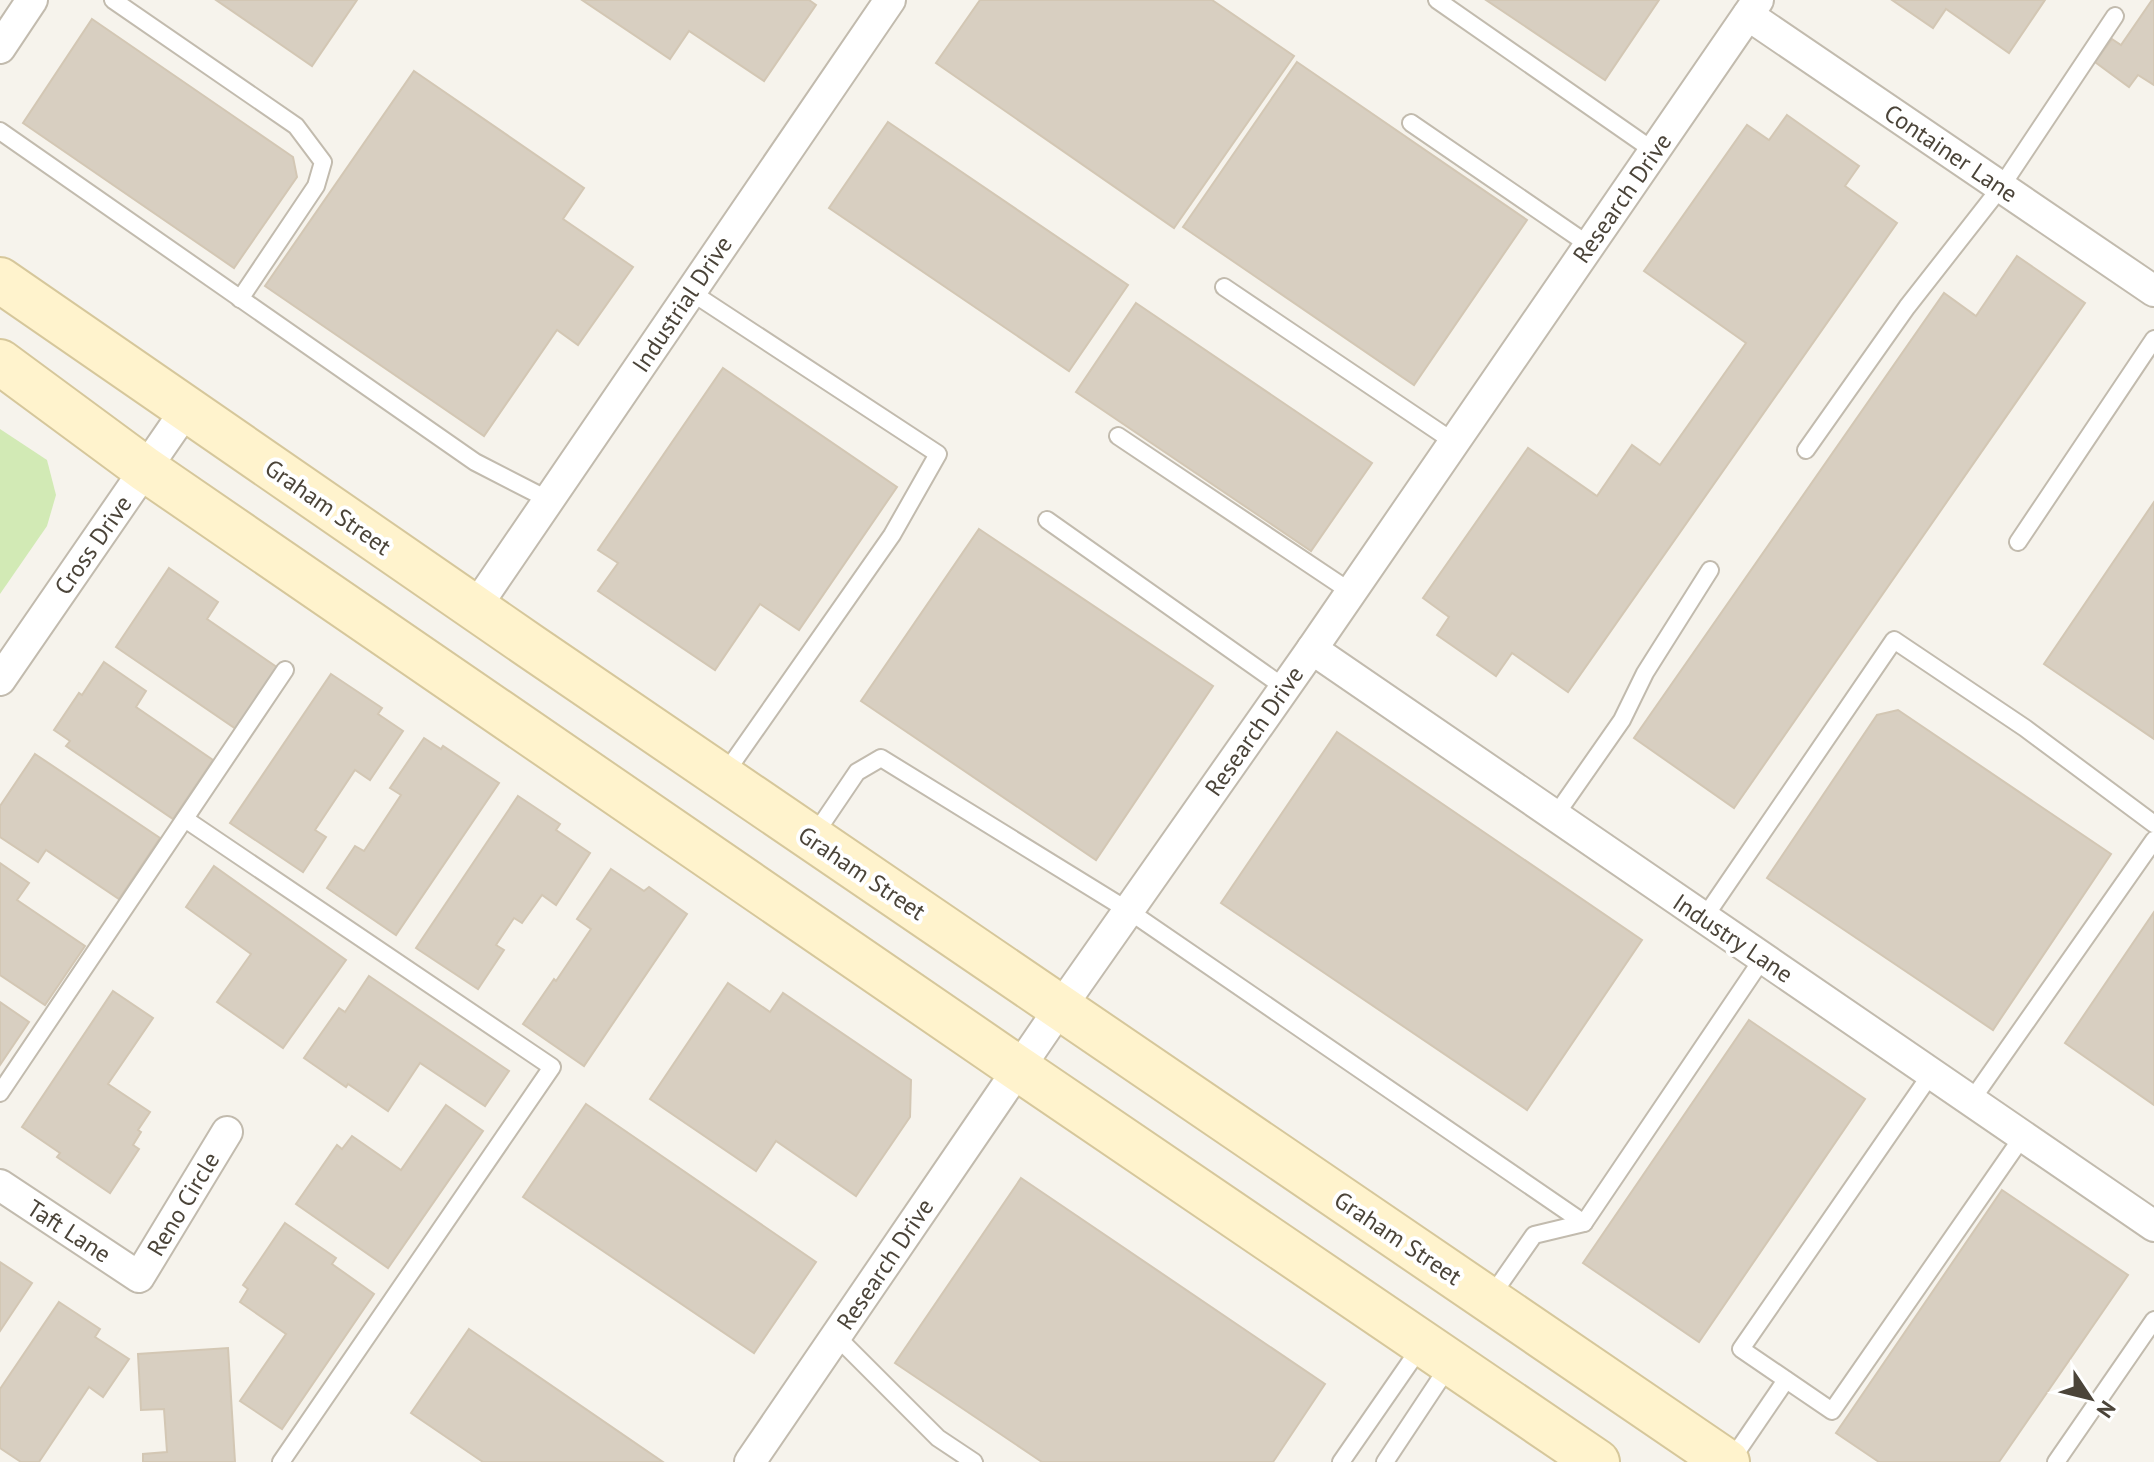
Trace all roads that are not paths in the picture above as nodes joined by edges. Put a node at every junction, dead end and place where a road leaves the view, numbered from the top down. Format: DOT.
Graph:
graph roads {
  1 [pos="32,0"];
  2 [pos="113,0"];
  3 [pos="890,0"];
  4 [pos="1437,0"];
  5 [pos="1753,8"];
  6 [pos="2115,16"];
  7 [pos="0,48"];
  8 [pos="1411,123"];
  9 [pos="0,131"];
  10 [pos="1654,151"];
  11 [pos="2001,187"];
  12 [pos="1589,245"];
  13 [pos="0,280"];
  14 [pos="1224,287"];
  15 [pos="2154,291"];
  16 [pos="691,292"];
  17 [pos="240,299"];
  18 [pos="2154,339"];
  19 [pos="0,362"];
  20 [pos="186,410"];
  21 [pos="1118,436"];
  22 [pos="1454,442"];
  23 [pos="1806,450"];
  24 [pos="145,469"];
  25 [pos="549,500"];
  26 [pos="1047,520"];
  27 [pos="2018,542"];
  28 [pos="1710,570"];
  29 [pos="1351,592"];
  30 [pos="475,608"];
  31 [pos="1312,649"];
  32 [pos="285,670"];
  33 [pos="0,680"];
  34 [pos="1285,688"];
  35 [pos="723,778"];
  36 [pos="1555,816"];
  37 [pos="185,819"];
  38 [pos="2154,824"];
  39 [pos="812,839"];
  40 [pos="2154,840"];
  41 [pos="1129,911"];
  42 [pos="1704,918"];
  43 [pos="1763,958"];
  44 [pos="1060,1008"];
  45 [pos="1019,1069"];
  46 [pos="1931,1074"];
  47 [pos="0,1093"];
  48 [pos="1971,1101"];
  49 [pos="227,1132"];
  50 [pos="2023,1136"];
  51 [pos="0,1185"];
  52 [pos="1584,1223"];
  53 [pos="2154,1226"];
  54 [pos="139,1277"];
  55 [pos="1489,1300"];
  56 [pos="2154,1320"];
  57 [pos="836,1336"];
  58 [pos="1437,1353"];
  59 [pos="1786,1380"];
  60 [pos="1390,1460"];
  61 [pos="281,1462"];
  62 [pos="750,1462"];
  63 [pos="974,1462"];
  64 [pos="1341,1462"];
  65 [pos="1597,1462"];
  66 [pos="1729,1462"];
  67 [pos="2056,1462"];
  1 -- 7 [label="street"];
  2 -- 17 [label="lane"];
  3 -- 16 [label="street, Industrial Drive"];
  4 -- 10 [label="lane"];
  5 -- 10 [label="street, Research Drive"];
  5 -- 11 [label="street, Container Lane"];
  6 -- 11 [label="lane"];
  8 -- 12 [label="lane"];
  9 -- 17 [label="lane"];
  10 -- 12 [label="street, Research Drive"];
  11 -- 15 [label="street, Container Lane"];
  11 -- 23 [label="lane"];
  12 -- 22 [label="street, Research Drive"];
  13 -- 20 [label="street, Graham Street"];
  14 -- 22 [label="lane"];
  16 -- 25 [label="street, Industrial Drive"];
  16 -- 35 [label="lane"];
  17 -- 25 [label="lane"];
  18 -- 27 [label="lane"];
  19 -- 24 [label="street"];
  20 -- 24 [label="street, Cross Drive"];
  20 -- 30 [label="street, Graham Street"];
  21 -- 29 [label="lane"];
  22 -- 29 [label="street, Research Drive"];
  24 -- 33 [label="street, Cross Drive"];
  24 -- 45 [label="street"];
  25 -- 30 [label="street, Industrial Drive"];
  26 -- 34 [label="lane"];
  28 -- 36 [label="lane"];
  29 -- 31 [label="street, Research Drive"];
  30 -- 35 [label="street, Graham Street"];
  31 -- 34 [label="street, Research Drive"];
  31 -- 36 [label="street, Industry Lane"];
  32 -- 37 [label="lane"];
  34 -- 41 [label="street, Research Drive"];
  35 -- 39 [label="street, Graham Street"];
  36 -- 42 [label="street, Industry Lane"];
  37 -- 47 [label="lane"];
  37 -- 61 [label="lane"];
  38 -- 42 [label="lane"];
  39 -- 41 [label="lane"];
  39 -- 44 [label="street, Graham Street"];
  40 -- 48 [label="lane"];
  41 -- 44 [label="street, Research Drive"];
  41 -- 52 [label="lane"];
  42 -- 43 [label="street, Industry Lane"];
  43 -- 46 [label="street, Industry Lane"];
  43 -- 52 [label="lane"];
  44 -- 45 [label="street, Research Drive"];
  44 -- 55 [label="street, Graham Street"];
  45 -- 57 [label="street, Research Drive"];
  45 -- 58 [label="street"];
  46 -- 48 [label="street, Industry Lane"];
  46 -- 59 [label="lane"];
  48 -- 50 [label="street, Industry Lane"];
  49 -- 54 [label="street, Reno Circle"];
  50 -- 53 [label="street, Industry Lane"];
  50 -- 59 [label="lane"];
  51 -- 54 [label="street, Taft Lane"];
  52 -- 55 [label="lane"];
  55 -- 66 [label="street, Graham Street"];
  56 -- 67 [label="lane"];
  57 -- 62 [label="street, Research Drive"];
  57 -- 63 [label="lane"];
  58 -- 60 [label="lane"];
  58 -- 64 [label="lane"];
  58 -- 65 [label="street"];
  59 -- 66 [label="lane"];
}
